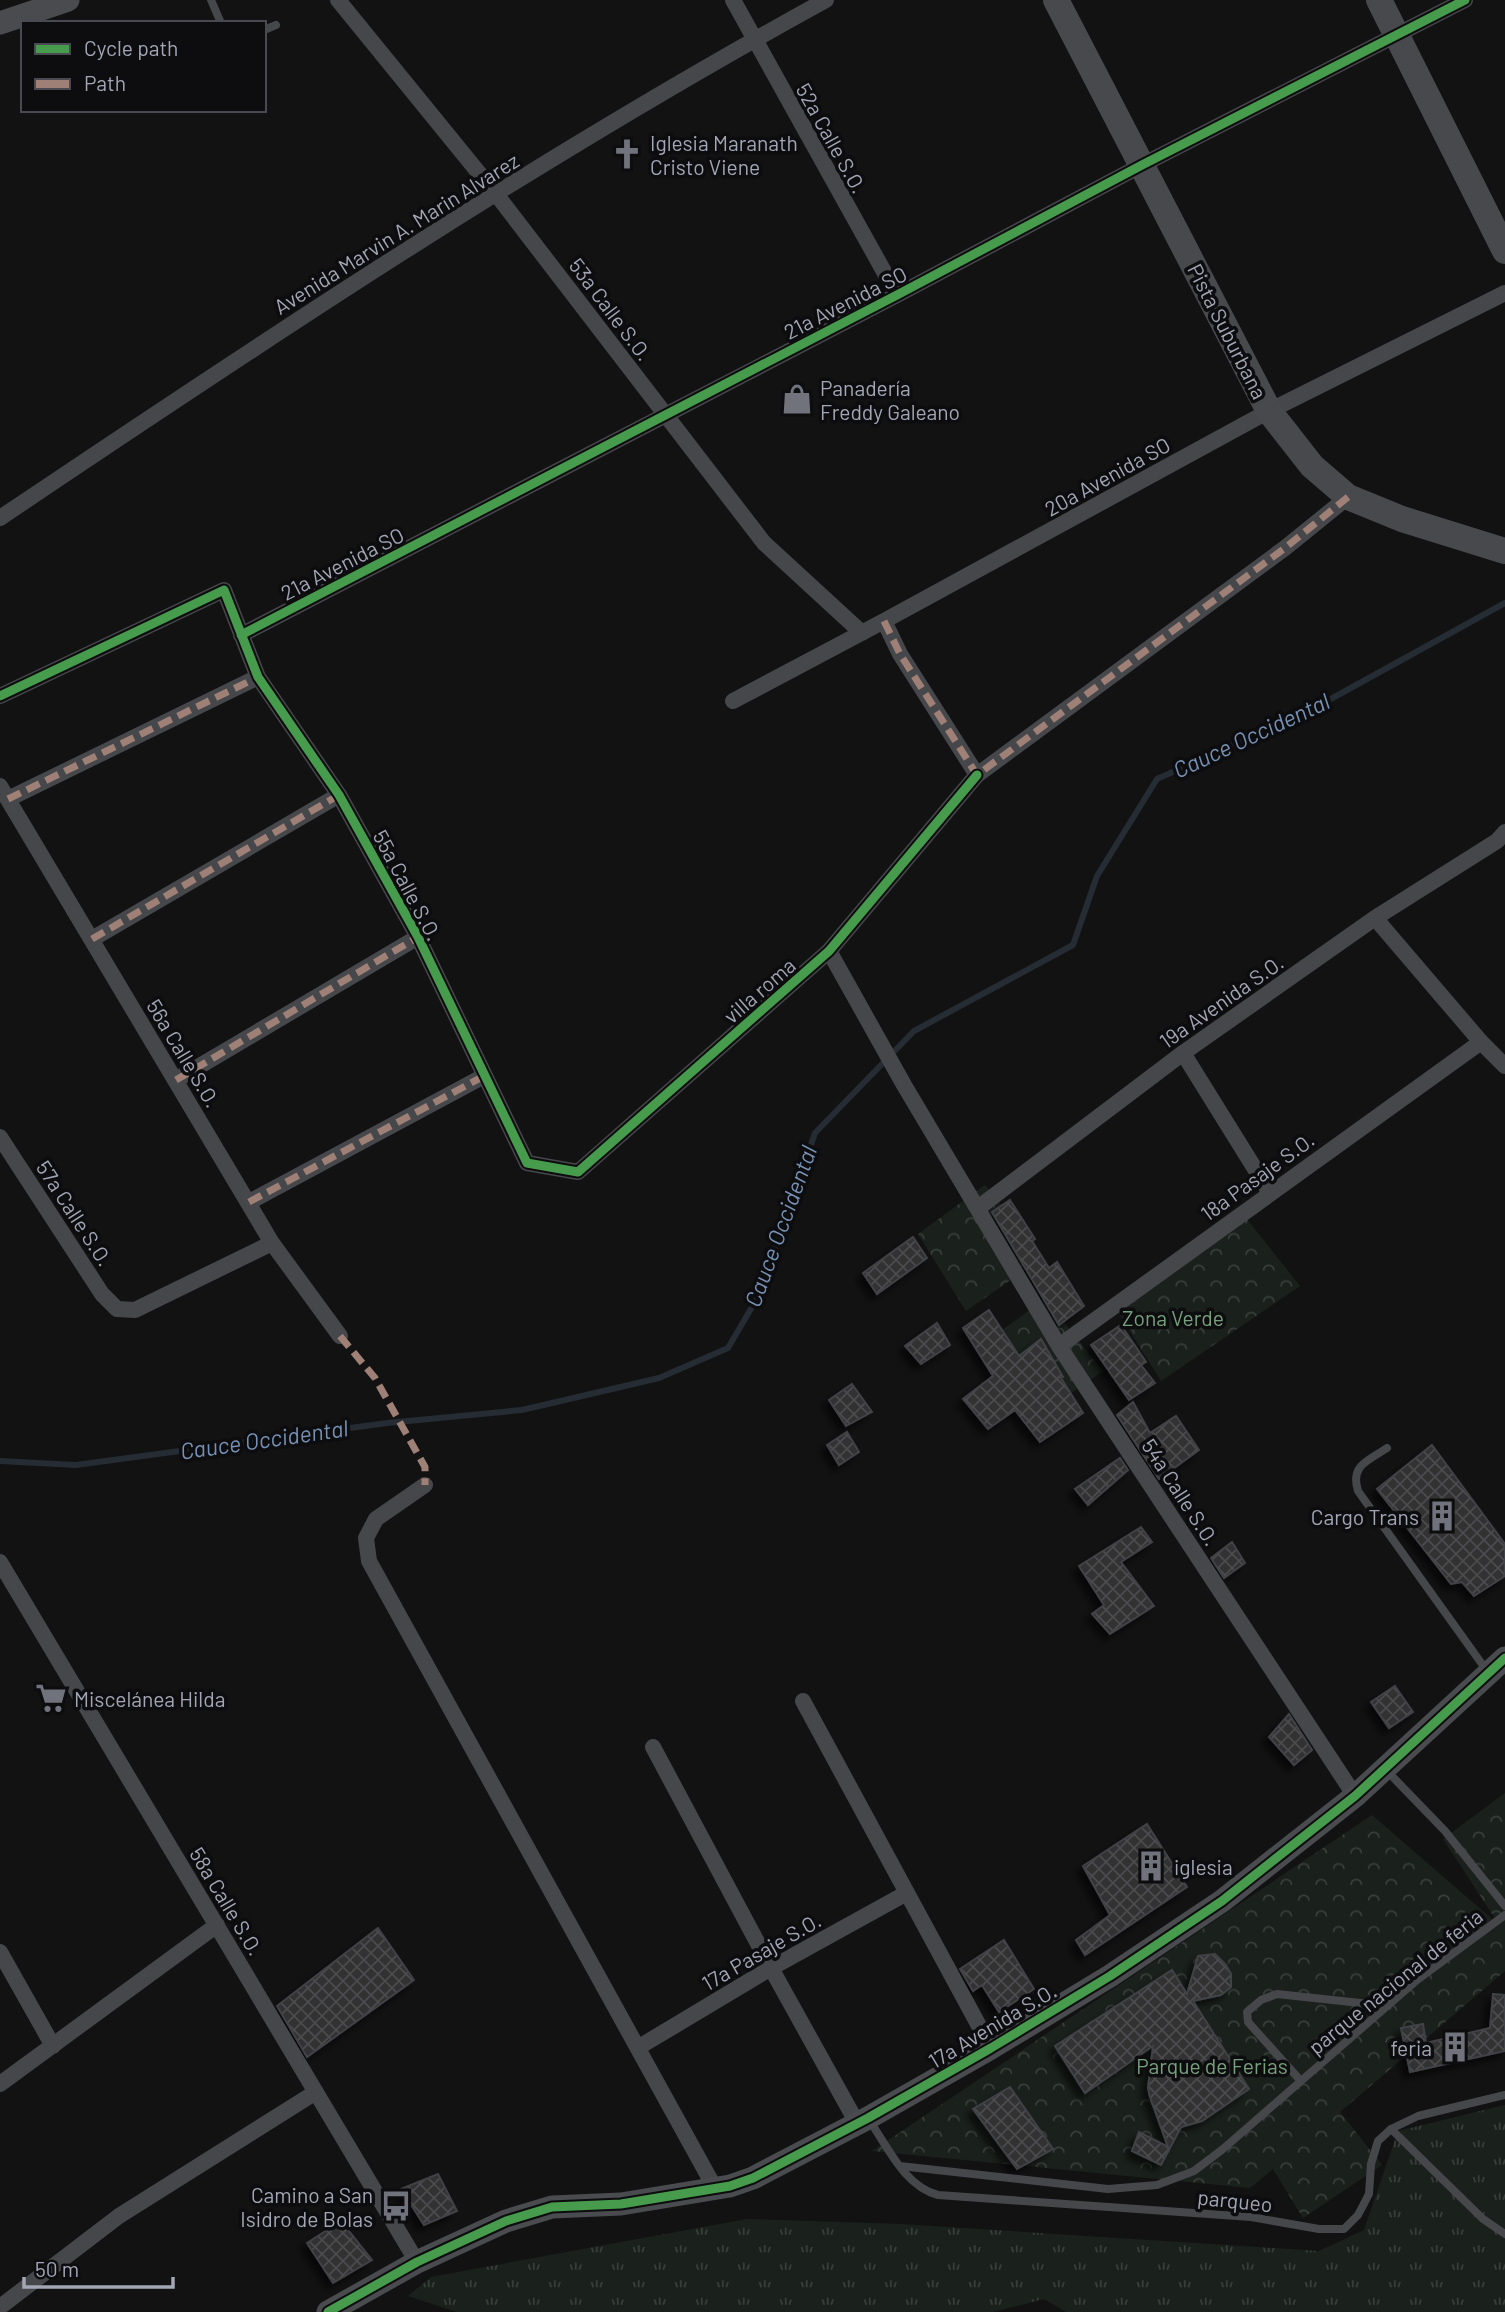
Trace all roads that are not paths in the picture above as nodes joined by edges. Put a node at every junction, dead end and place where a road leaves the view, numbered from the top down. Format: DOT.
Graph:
graph roads {
  1 [pos="68,0"];
  2 [pos="211,0"];
  3 [pos="338,0"];
  4 [pos="733,0"];
  5 [pos="826,0"];
  6 [pos="1056,0"];
  7 [pos="1379,0"];
  8 [pos="1465,0"];
  9 [pos="220,21"];
  10 [pos="0,23"];
  11 [pos="276,25"];
  12 [pos="266,29"];
  13 [pos="1397,36"];
  14 [pos="753,40"];
  15 [pos="1142,165"];
  16 [pos="496,194"];
  17 [pos="1505,251"];
  18 [pos="1505,293"];
  19 [pos="897,295"];
  20 [pos="1269,411"];
  21 [pos="665,415"];
  22 [pos="1348,497"];
  23 [pos="0,518"];
  24 [pos="1505,551"];
  25 [pos="884,621"];
  26 [pos="862,633"];
  27 [pos="241,635"];
  28 [pos="258,677"];
  29 [pos="0,696"];
  30 [pos="733,701"];
  31 [pos="977,775"];
  32 [pos="4,792"];
  33 [pos="339,795"];
  34 [pos="1502,841"];
  35 [pos="1376,918"];
  36 [pos="418,937"];
  37 [pos="92,939"];
  38 [pos="829,951"];
  39 [pos="1480,1042"];
  40 [pos="1184,1053"];
  41 [pos="1505,1066"];
  42 [pos="484,1076"];
  43 [pos="176,1080"];
  44 [pos="0,1137"];
  45 [pos="527,1163"];
  46 [pos="1270,1192"];
  47 [pos="250,1202"];
  48 [pos="978,1208"];
  49 [pos="272,1243"];
  50 [pos="340,1336"];
  51 [pos="1059,1346"];
  52 [pos="1387,1448"];
  53 [pos="425,1486"];
  54 [pos="0,1562"];
  55 [pos="1497,1666"];
  56 [pos="803,1701"];
  57 [pos="653,1747"];
  58 [pos="1384,1769"];
  59 [pos="1355,1796"];
  60 [pos="905,1894"];
  61 [pos="1505,1906"];
  62 [pos="1505,1915"];
  63 [pos="217,1926"];
  64 [pos="0,1952"];
  65 [pos="771,1968"];
  66 [pos="1388,2006"];
  67 [pos="53,2046"];
  68 [pos="639,2047"];
  69 [pos="991,2048"];
  70 [pos="1300,2080"];
  71 [pos="0,2084"];
  72 [pos="316,2092"];
  73 [pos="1505,2095"];
  74 [pos="862,2121"];
  75 [pos="1391,2130"];
  76 [pos="900,2166"];
  77 [pos="716,2190"];
  78 [pos="1505,2234"];
  79 [pos="417,2262"];
  80 [pos="0,2307"];
  81 [pos="328,2312"];
  1 -- 10 [label="street"];
  2 -- 9 [label="lane"];
  3 -- 16 [label="street, 53a Calle S.O."];
  4 -- 14 [label="street, 52a Calle S.O."];
  5 -- 14 [label="street, Avenida Marvin A. Marin Alvarez"];
  6 -- 15 [label="main road, Pista Suburbana"];
  7 -- 13 [label="main road"];
  8 -- 13 [label="street, 21a Avenida SO"];
  11 -- 12 [label="lane"];
  13 -- 15 [label="street, 21a Avenida SO"];
  13 -- 17 [label="main road"];
  14 -- 16 [label="street, Avenida Marvin A. Marin Alvarez"];
  14 -- 19 [label="street, 52a Calle S.O."];
  15 -- 19 [label="street, 21a Avenida SO"];
  15 -- 20 [label="main road, Pista Suburbana"];
  16 -- 21 [label="street, 53a Calle S.O."];
  16 -- 23 [label="street, Avenida Marvin A. Marin Alvarez"];
  18 -- 20 [label="street, 20a Avenida SO"];
  19 -- 21 [label="street, 21a Avenida SO"];
  20 -- 22 [label="main road, Pista Suburbana"];
  20 -- 25 [label="street, 20a Avenida SO"];
  21 -- 26 [label="street, 53a Calle S.O."];
  21 -- 27 [label="street, 21a Avenida SO"];
  22 -- 24 [label="main road, Pista Suburbana"];
  22 -- 31 [label="street, villa roma"];
  25 -- 26 [label="street, 20a Avenida SO"];
  25 -- 31 [label="street"];
  26 -- 30 [label="street, 20a Avenida SO"];
  27 -- 28 [label="street, 55a Calle S.O."];
  27 -- 29 [label="street, 55a Calle S.O."];
  28 -- 32 [label="street"];
  28 -- 33 [label="street, 55a Calle S.O."];
  31 -- 38 [label="street, villa roma"];
  32 -- 37 [label="street, 56a Calle S.O."];
  33 -- 36 [label="street, 55a Calle S.O."];
  33 -- 37 [label="street"];
  34 -- 35 [label="street, 19a Avenida S.O."];
  35 -- 39 [label="street"];
  35 -- 40 [label="street, 19a Avenida S.O."];
  36 -- 42 [label="street, 55a Calle S.O."];
  36 -- 43 [label="street"];
  37 -- 43 [label="street, 56a Calle S.O."];
  38 -- 45 [label="street, villa roma"];
  38 -- 48 [label="street"];
  39 -- 41 [label="street"];
  39 -- 46 [label="street, 18a Pasaje S.O."];
  40 -- 46 [label="street"];
  40 -- 48 [label="street, 19a Avenida S.O."];
  42 -- 45 [label="street, 55a Calle S.O."];
  42 -- 47 [label="street"];
  43 -- 47 [label="street, 56a Calle S.O."];
  44 -- 49 [label="street, 57a Calle S.O."];
  46 -- 51 [label="street, 18a Pasaje S.O."];
  47 -- 49 [label="street, 56a Calle S.O."];
  48 -- 51 [label="street, 54a Calle S.O."];
  49 -- 50 [label="street, 56a Calle S.O."];
  51 -- 59 [label="street, 54a Calle S.O."];
  52 -- 55 [label="lane"];
  53 -- 68 [label="street"];
  54 -- 63 [label="street, 58a Calle S.O."];
  55 -- 58 [label="street, 17a Avenida S.O."];
  56 -- 60 [label="street"];
  57 -- 65 [label="street"];
  58 -- 59 [label="street, 17a Avenida S.O."];
  58 -- 61 [label="lane"];
  59 -- 69 [label="street, 17a Avenida S.O."];
  60 -- 65 [label="street, 17a Pasaje S.O."];
  60 -- 69 [label="street"];
  62 -- 66 [label="lane, parque nacional de feria"];
  63 -- 67 [label="street"];
  63 -- 72 [label="street, 58a Calle S.O."];
  64 -- 67 [label="street"];
  65 -- 68 [label="street, 17a Pasaje S.O."];
  65 -- 74 [label="street"];
  66 -- 70 [label="lane, parque nacional de feria"];
  66 -- 70 [label="lane"];
  67 -- 71 [label="street"];
  68 -- 77 [label="street"];
  69 -- 74 [label="street, 17a Avenida S.O."];
  70 -- 76 [label="lane, parque nacional de feria"];
  72 -- 79 [label="street, 58a Calle S.O."];
  72 -- 80 [label="street"];
  73 -- 75 [label="lane"];
  74 -- 76 [label="lane"];
  74 -- 77 [label="street, 17a Avenida S.O."];
  75 -- 76 [label="lane, parqueo"];
  75 -- 78 [label="lane"];
  77 -- 79 [label="street, 17a Avenida S.O."];
  79 -- 81 [label="street"];
}
